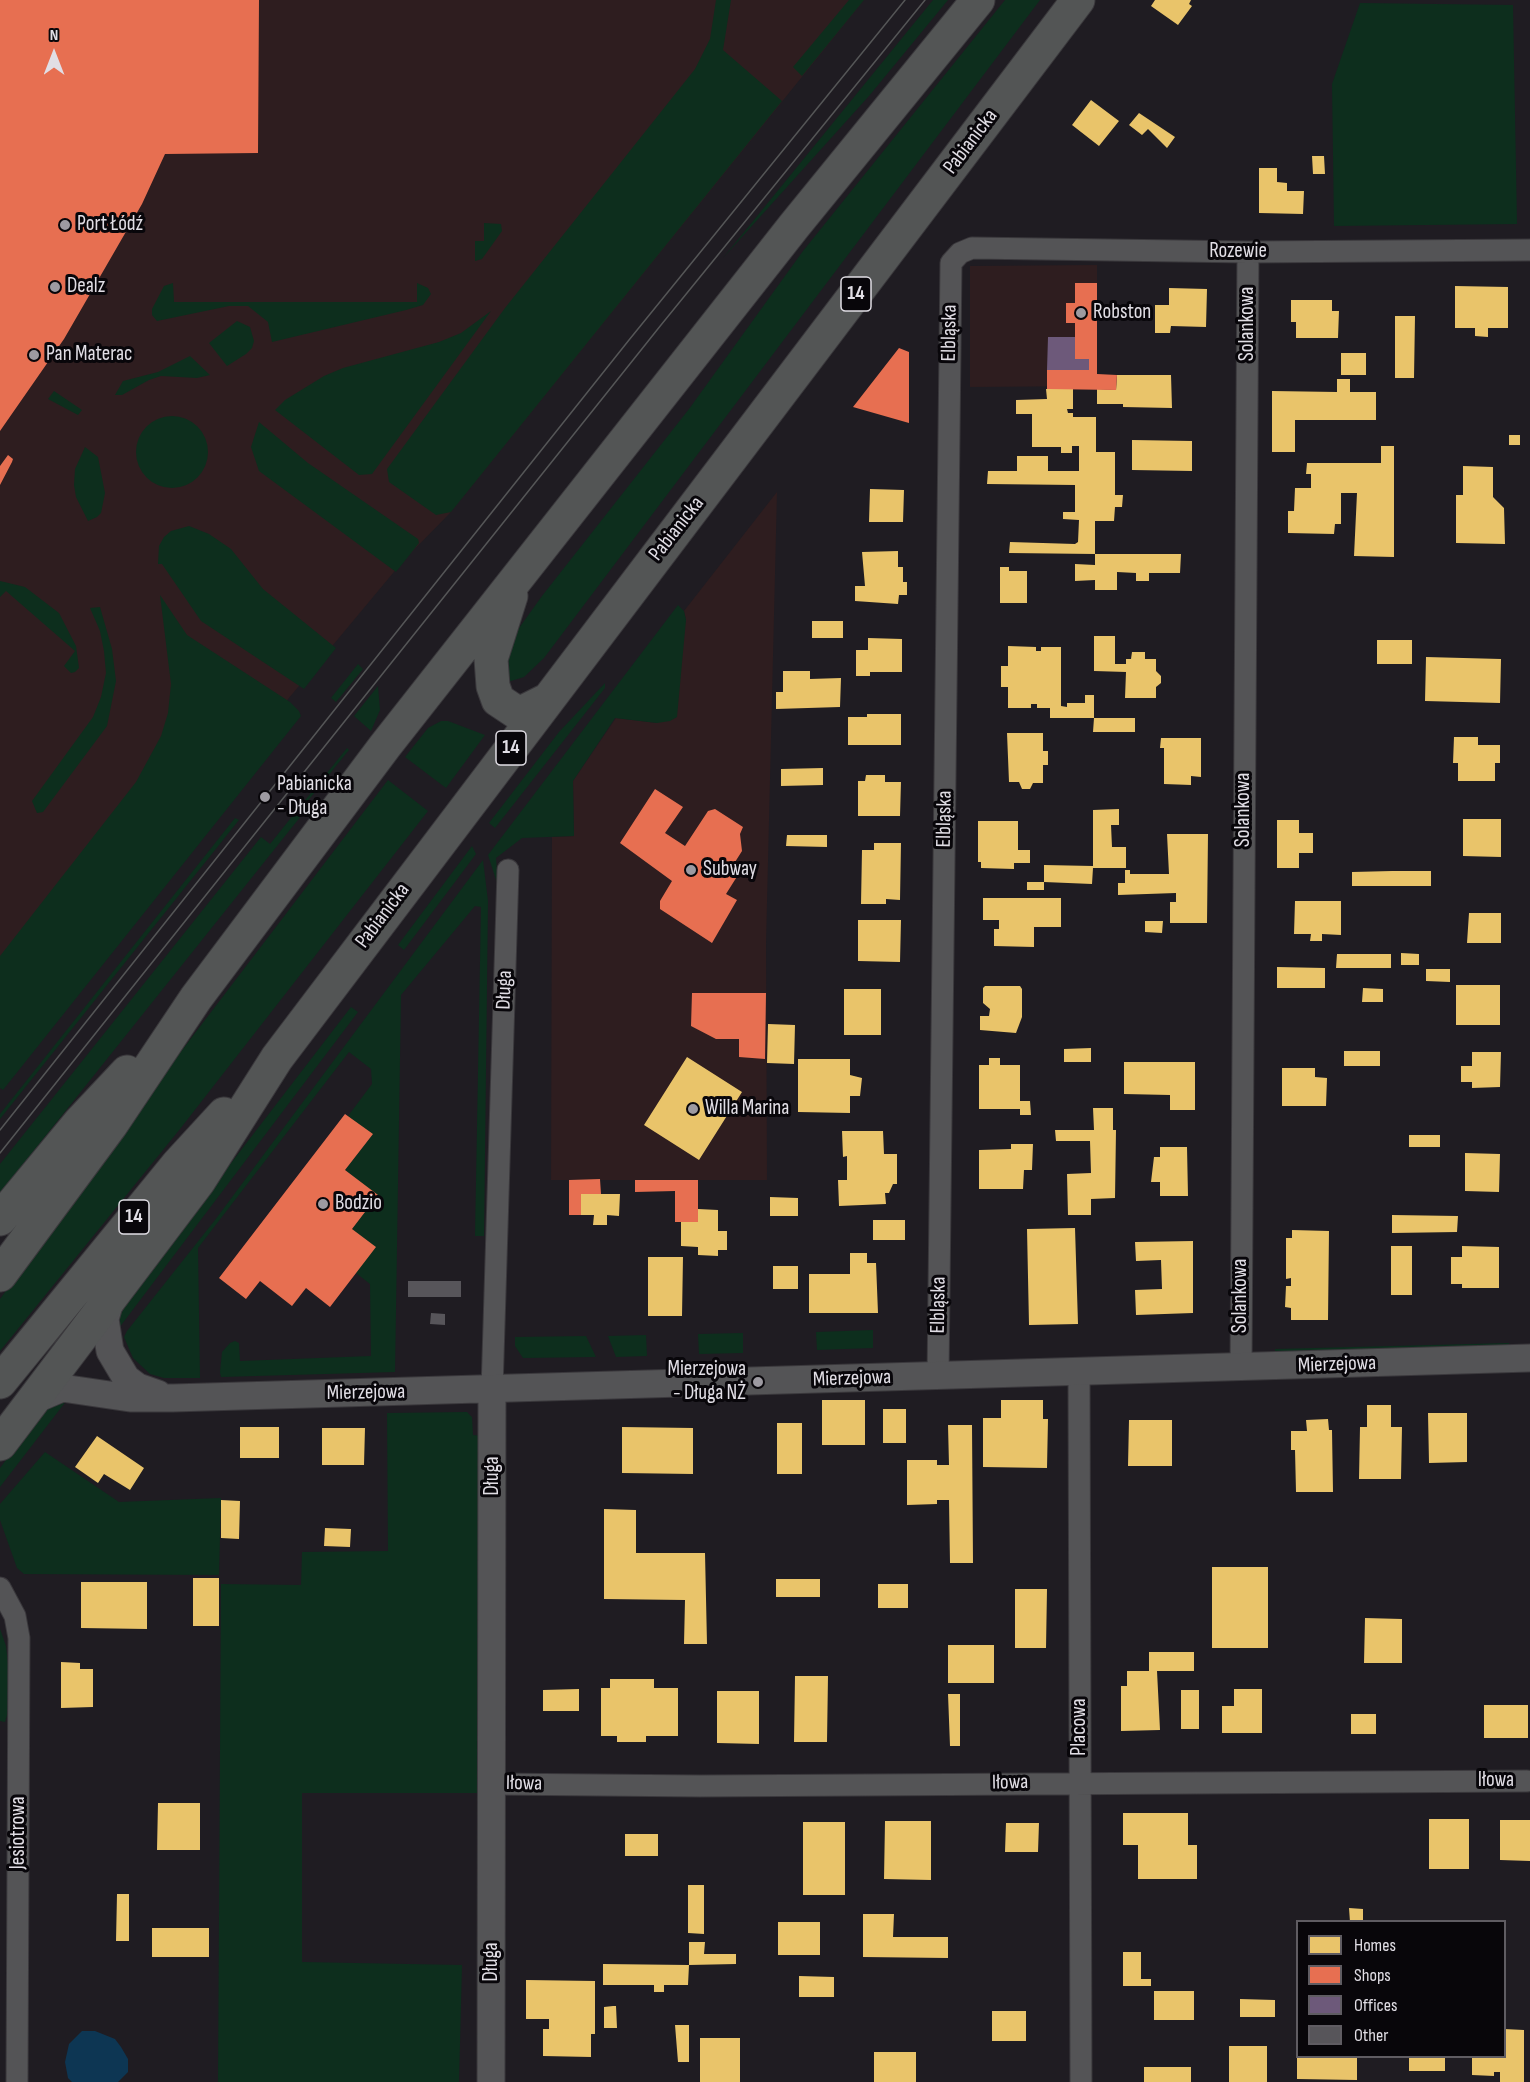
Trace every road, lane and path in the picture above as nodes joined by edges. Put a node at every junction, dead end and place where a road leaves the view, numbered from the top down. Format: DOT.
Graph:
graph roads {
  1 [pos="978,0"];
  2 [pos="1078,0"];
  3 [pos="1530,250"];
  4 [pos="1248,252"];
  5 [pos="951,263"];
  6 [pos="516,577"];
  7 [pos="547,700"];
  8 [pos="508,870"];
  9 [pos="196,998"];
  10 [pos="277,1058"];
  11 [pos="0,1219"];
  12 [pos="0,1275"];
  13 [pos="111,1298"];
  14 [pos="1530,1358"];
  15 [pos="1241,1368"];
  16 [pos="1079,1372"];
  17 [pos="938,1376"];
  18 [pos="0,1382"];
  19 [pos="492,1390"];
  20 [pos="173,1398"];
  21 [pos="34,1400"];
  22 [pos="0,1444"];
  23 [pos="0,1588"];
  24 [pos="1527,1781"];
  25 [pos="1080,1782"];
  26 [pos="493,1784"];
  27 [pos="17,2082"];
  28 [pos="491,2082"];
  29 [pos="1081,2082"];
  1 -- 6 [label="main road"];
  2 -- 7 [label="main road, Pabianicka / 14"];
  3 -- 4 [label="street, Rozewie"];
  4 -- 5 [label="street, Rozewie"];
  4 -- 15 [label="street, Solankowa"];
  5 -- 17 [label="street, Elbląska"];
  6 -- 7 [label="main road"];
  6 -- 9 [label="main road"];
  7 -- 10 [label="main road, Pabianicka / 14"];
  8 -- 19 [label="street, Długa"];
  9 -- 11 [label="main road"];
  9 -- 12 [label="main road"];
  10 -- 13 [label="main road"];
  10 -- 18 [label="main road, 14"];
  13 -- 20 [label="street"];
  13 -- 21 [label="main road"];
  14 -- 15 [label="street, Mierzejowa"];
  15 -- 16 [label="street, Mierzejowa"];
  16 -- 17 [label="street, Mierzejowa"];
  16 -- 25 [label="street, Placowa"];
  17 -- 19 [label="street, Mierzejowa"];
  19 -- 20 [label="street, Mierzejowa"];
  19 -- 26 [label="street, Długa"];
  20 -- 21 [label="street, Mierzejowa"];
  21 -- 22 [label="main road"];
  23 -- 27 [label="street, Jesiotrowa"];
  24 -- 25 [label="street, Iłowa"];
  25 -- 26 [label="street, Iłowa"];
  25 -- 29 [label="street, Placowa"];
  26 -- 28 [label="street, Długa"];
}
